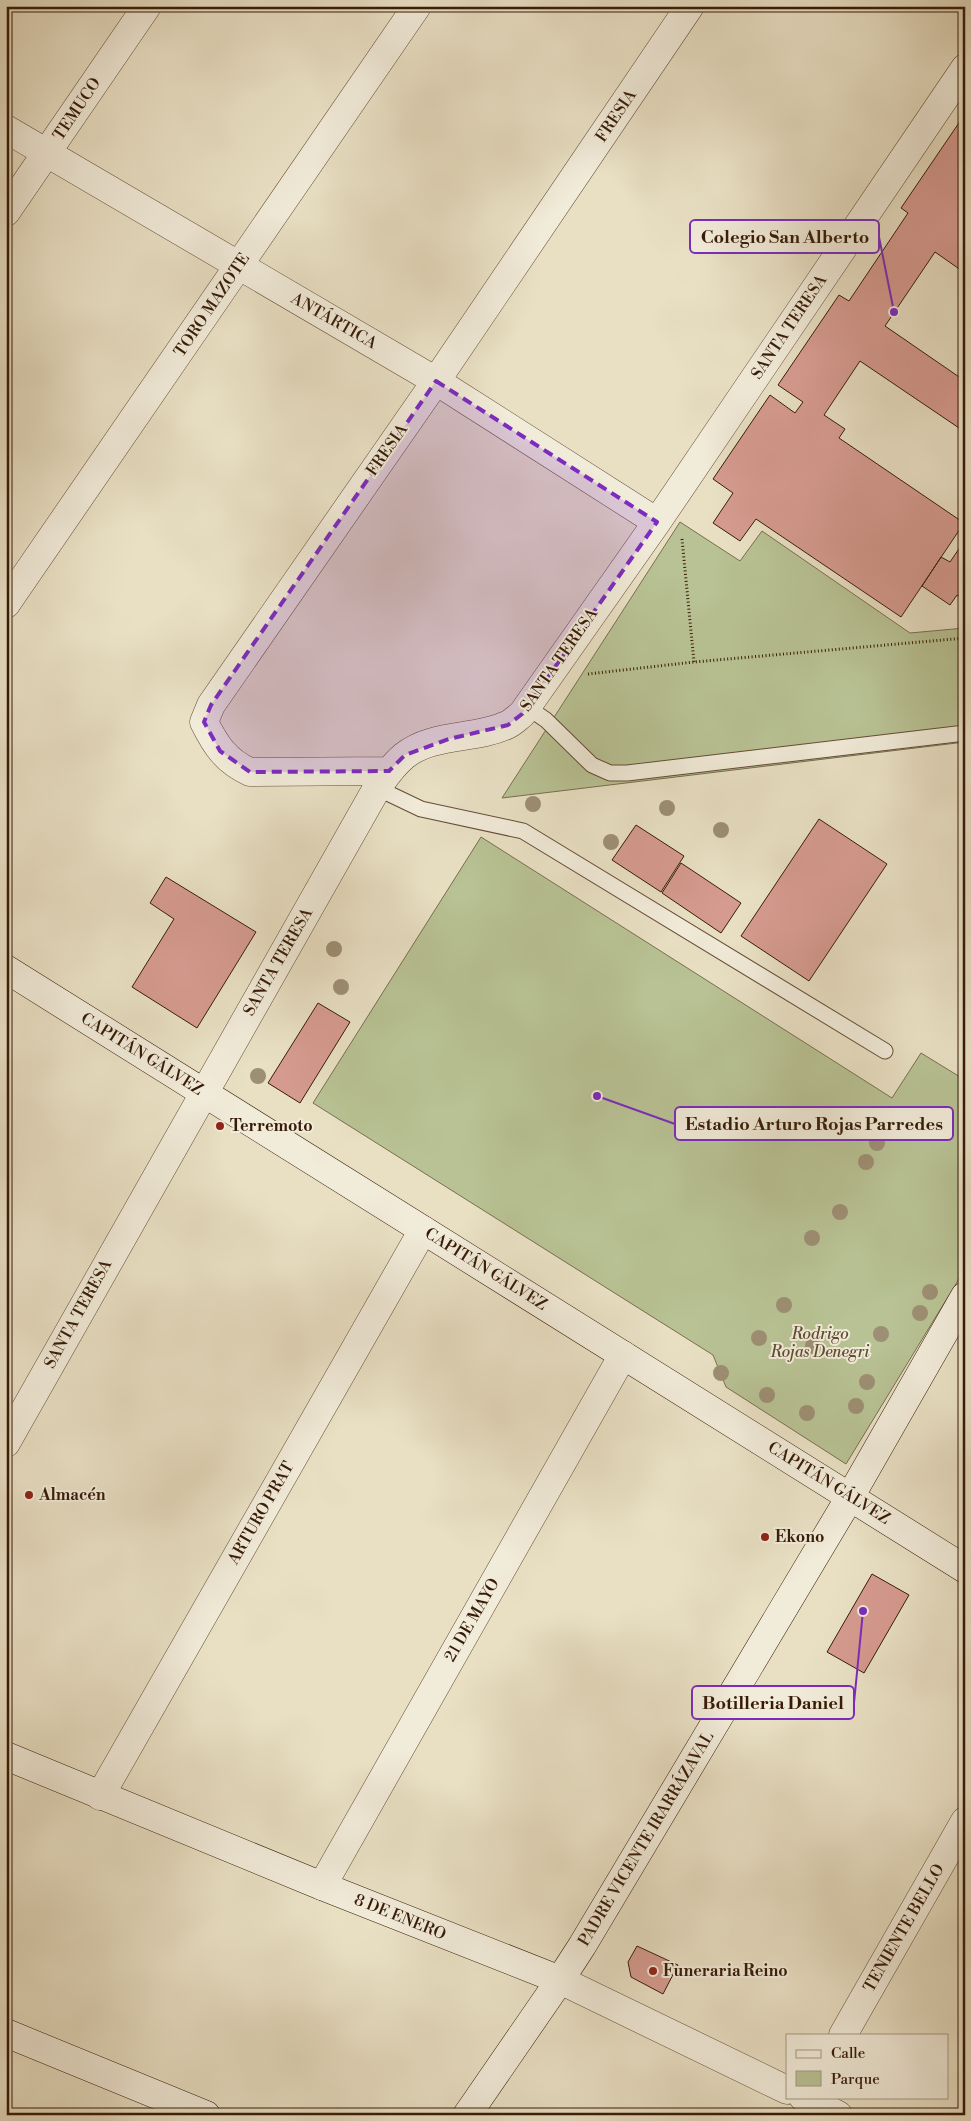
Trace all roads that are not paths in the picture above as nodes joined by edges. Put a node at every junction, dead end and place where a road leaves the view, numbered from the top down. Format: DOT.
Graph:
graph roads {
  1 [pos="147,6"];
  2 [pos="417,6"];
  3 [pos="690,6"];
  4 [pos="965,68"];
  5 [pos="6,129"];
  6 [pos="47,153"];
  7 [pos="6,212"];
  8 [pos="239,265"];
  9 [pos="436,381"];
  10 [pos="657,522"];
  11 [pos="6,604"];
  12 [pos="528,707"];
  13 [pos="965,733"];
  14 [pos="383,780"];
  15 [pos="6,969"];
  16 [pos="885,1051"];
  17 [pos="204,1093"];
  18 [pos="423,1230"];
  19 [pos="965,1296"];
  20 [pos="623,1355"];
  21 [pos="6,1443"];
  22 [pos="850,1497"];
  23 [pos="965,1569"];
  24 [pos="6,1756"];
  25 [pos="100,1796"];
  26 [pos="965,1820"];
  27 [pos="322,1886"];
  28 [pos="560,1980"];
  29 [pos="6,2033"];
  30 [pos="844,2034"];
  31 [pos="786,2089"];
  32 [pos="805,2098"];
  33 [pos="206,2115"];
  34 [pos="467,2115"];
  35 [pos="838,2115"];
  1 -- 6 [label="street, TEMUCO"];
  2 -- 8 [label="street, TORO MAZOTE"];
  3 -- 9 [label="street, FRESIA"];
  4 -- 10 [label="street, SANTA TERESA"];
  5 -- 6 [label="street, ANTÁRTICA"];
  6 -- 7 [label="street, TEMUCO"];
  6 -- 8 [label="street, ANTÁRTICA"];
  8 -- 9 [label="street, ANTÁRTICA"];
  8 -- 11 [label="street, TORO MAZOTE"];
  9 -- 10 [label="street, ANTÁRTICA"];
  9 -- 14 [label="street, FRESIA"];
  10 -- 12 [label="street, SANTA TERESA"];
  12 -- 13 [label="lane"];
  12 -- 14 [label="street, SANTA TERESA"];
  14 -- 16 [label="lane"];
  14 -- 17 [label="street, SANTA TERESA"];
  15 -- 17 [label="street, CAPITÁN GÁLVEZ"];
  17 -- 18 [label="street, CAPITÁN GÁLVEZ"];
  17 -- 21 [label="street, SANTA TERESA"];
  18 -- 20 [label="street, CAPITÁN GÁLVEZ"];
  18 -- 25 [label="street, ARTURO PRAT"];
  19 -- 22 [label="street, PADRE VICENTE IRARRÁZAVAL"];
  20 -- 22 [label="street, CAPITÁN GÁLVEZ"];
  20 -- 27 [label="street, 21 DE MAYO"];
  22 -- 23 [label="street, CAPITÁN GÁLVEZ"];
  22 -- 28 [label="street, PADRE VICENTE IRARRÁZAVAL"];
  24 -- 25 [label="street, 8 DE ENERO"];
  25 -- 27 [label="street, 8 DE ENERO"];
  26 -- 30 [label="street, TENIENTE BELLO"];
  27 -- 28 [label="street, 8 DE ENERO"];
  28 -- 31 [label="street, 8 DE ENERO"];
  28 -- 34 [label="street, PADRE VICENTE IRARRÁZAVAL"];
  29 -- 33 [label="street"];
  32 -- 35 [label="street, 8 DE ENERO"];
}
